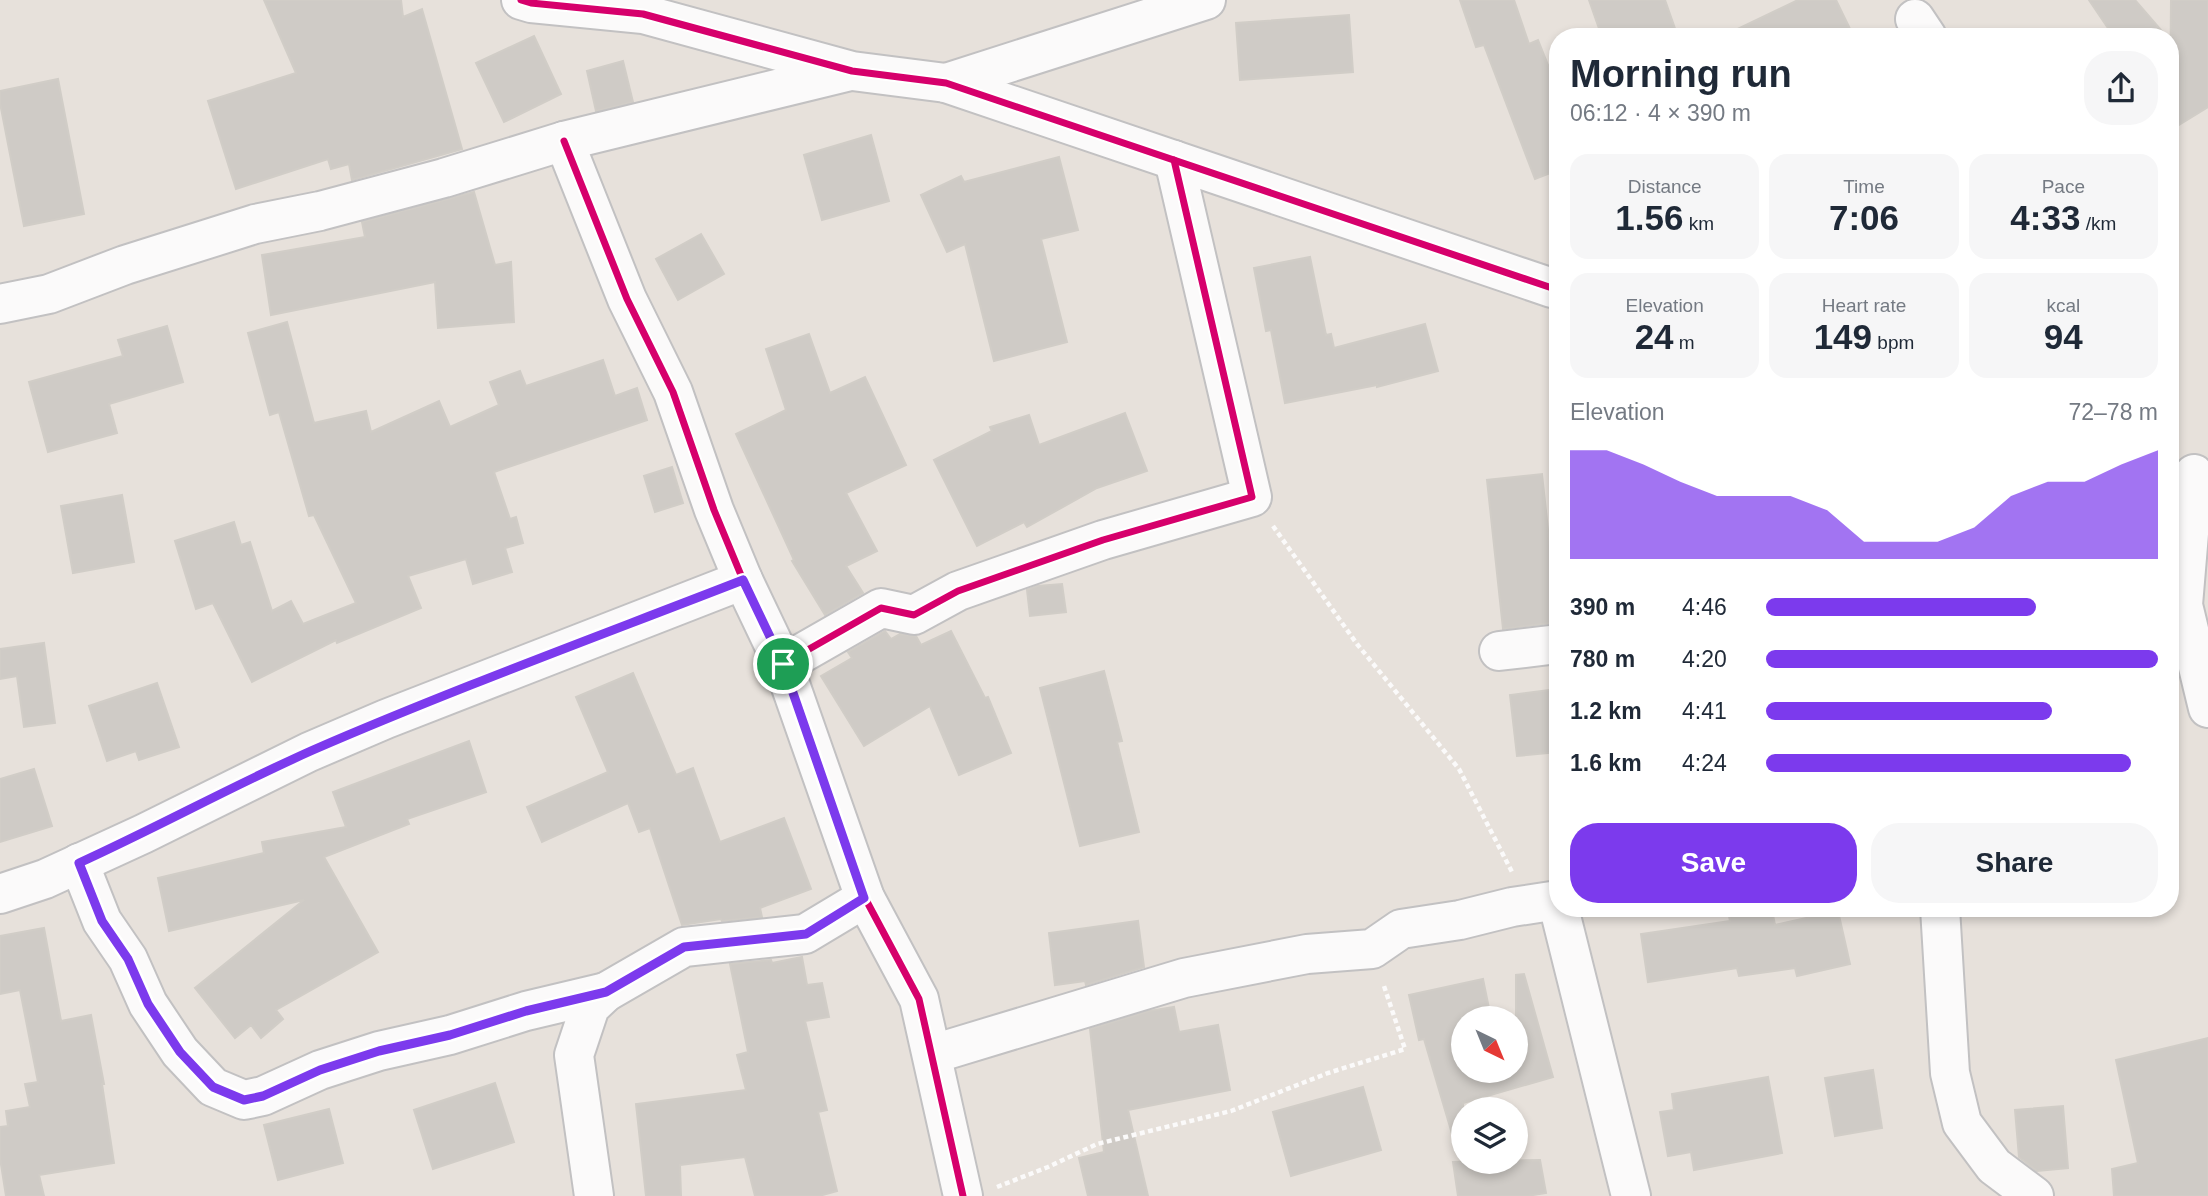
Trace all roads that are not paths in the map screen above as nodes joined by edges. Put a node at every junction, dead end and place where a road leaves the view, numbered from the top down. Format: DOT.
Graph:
graph roads {
  1 [pos="521,0"];
  2 [pos="1204,0"];
  3 [pos="639,7"];
  4 [pos="852,71"];
  5 [pos="946,83"];
  6 [pos="564,141"];
  7 [pos="1174,160"];
  8 [pos="1549,287"];
  9 [pos="0,304"];
  10 [pos="2191,472"];
  11 [pos="743,580"];
  12 [pos="1549,645"];
  13 [pos="1499,651"];
  14 [pos="783,664"];
  15 [pos="2208,708"];
  16 [pos="79,863"];
  17 [pos="0,894"];
  18 [pos="864,898"];
  19 [pos="1549,902"];
  20 [pos="1561,917"];
  21 [pos="1941,917"];
  22 [pos="606,992"];
  23 [pos="933,1054"];
  24 [pos="974,1194"];
  25 [pos="594,1196"];
  26 [pos="1631,1196"];
  27 [pos="2034,1196"];
  1 -- 3 [label="street"];
  2 -- 5 [label="street"];
  3 -- 4 [label="street"];
  4 -- 5 [label="street"];
  4 -- 6 [label="street"];
  5 -- 7 [label="street"];
  6 -- 9 [label="street"];
  6 -- 11 [label="street"];
  7 -- 8 [label="street"];
  7 -- 14 [label="street"];
  10 -- 15 [label="street"];
  11 -- 14 [label="street"];
  11 -- 16 [label="street"];
  12 -- 13 [label="street"];
  14 -- 18 [label="street"];
  16 -- 17 [label="street"];
  16 -- 22 [label="street"];
  18 -- 22 [label="street"];
  18 -- 23 [label="street"];
  19 -- 23 [label="street"];
  20 -- 26 [label="street"];
  21 -- 27 [label="street"];
  22 -- 25 [label="street"];
  23 -- 24 [label="street"];
}
